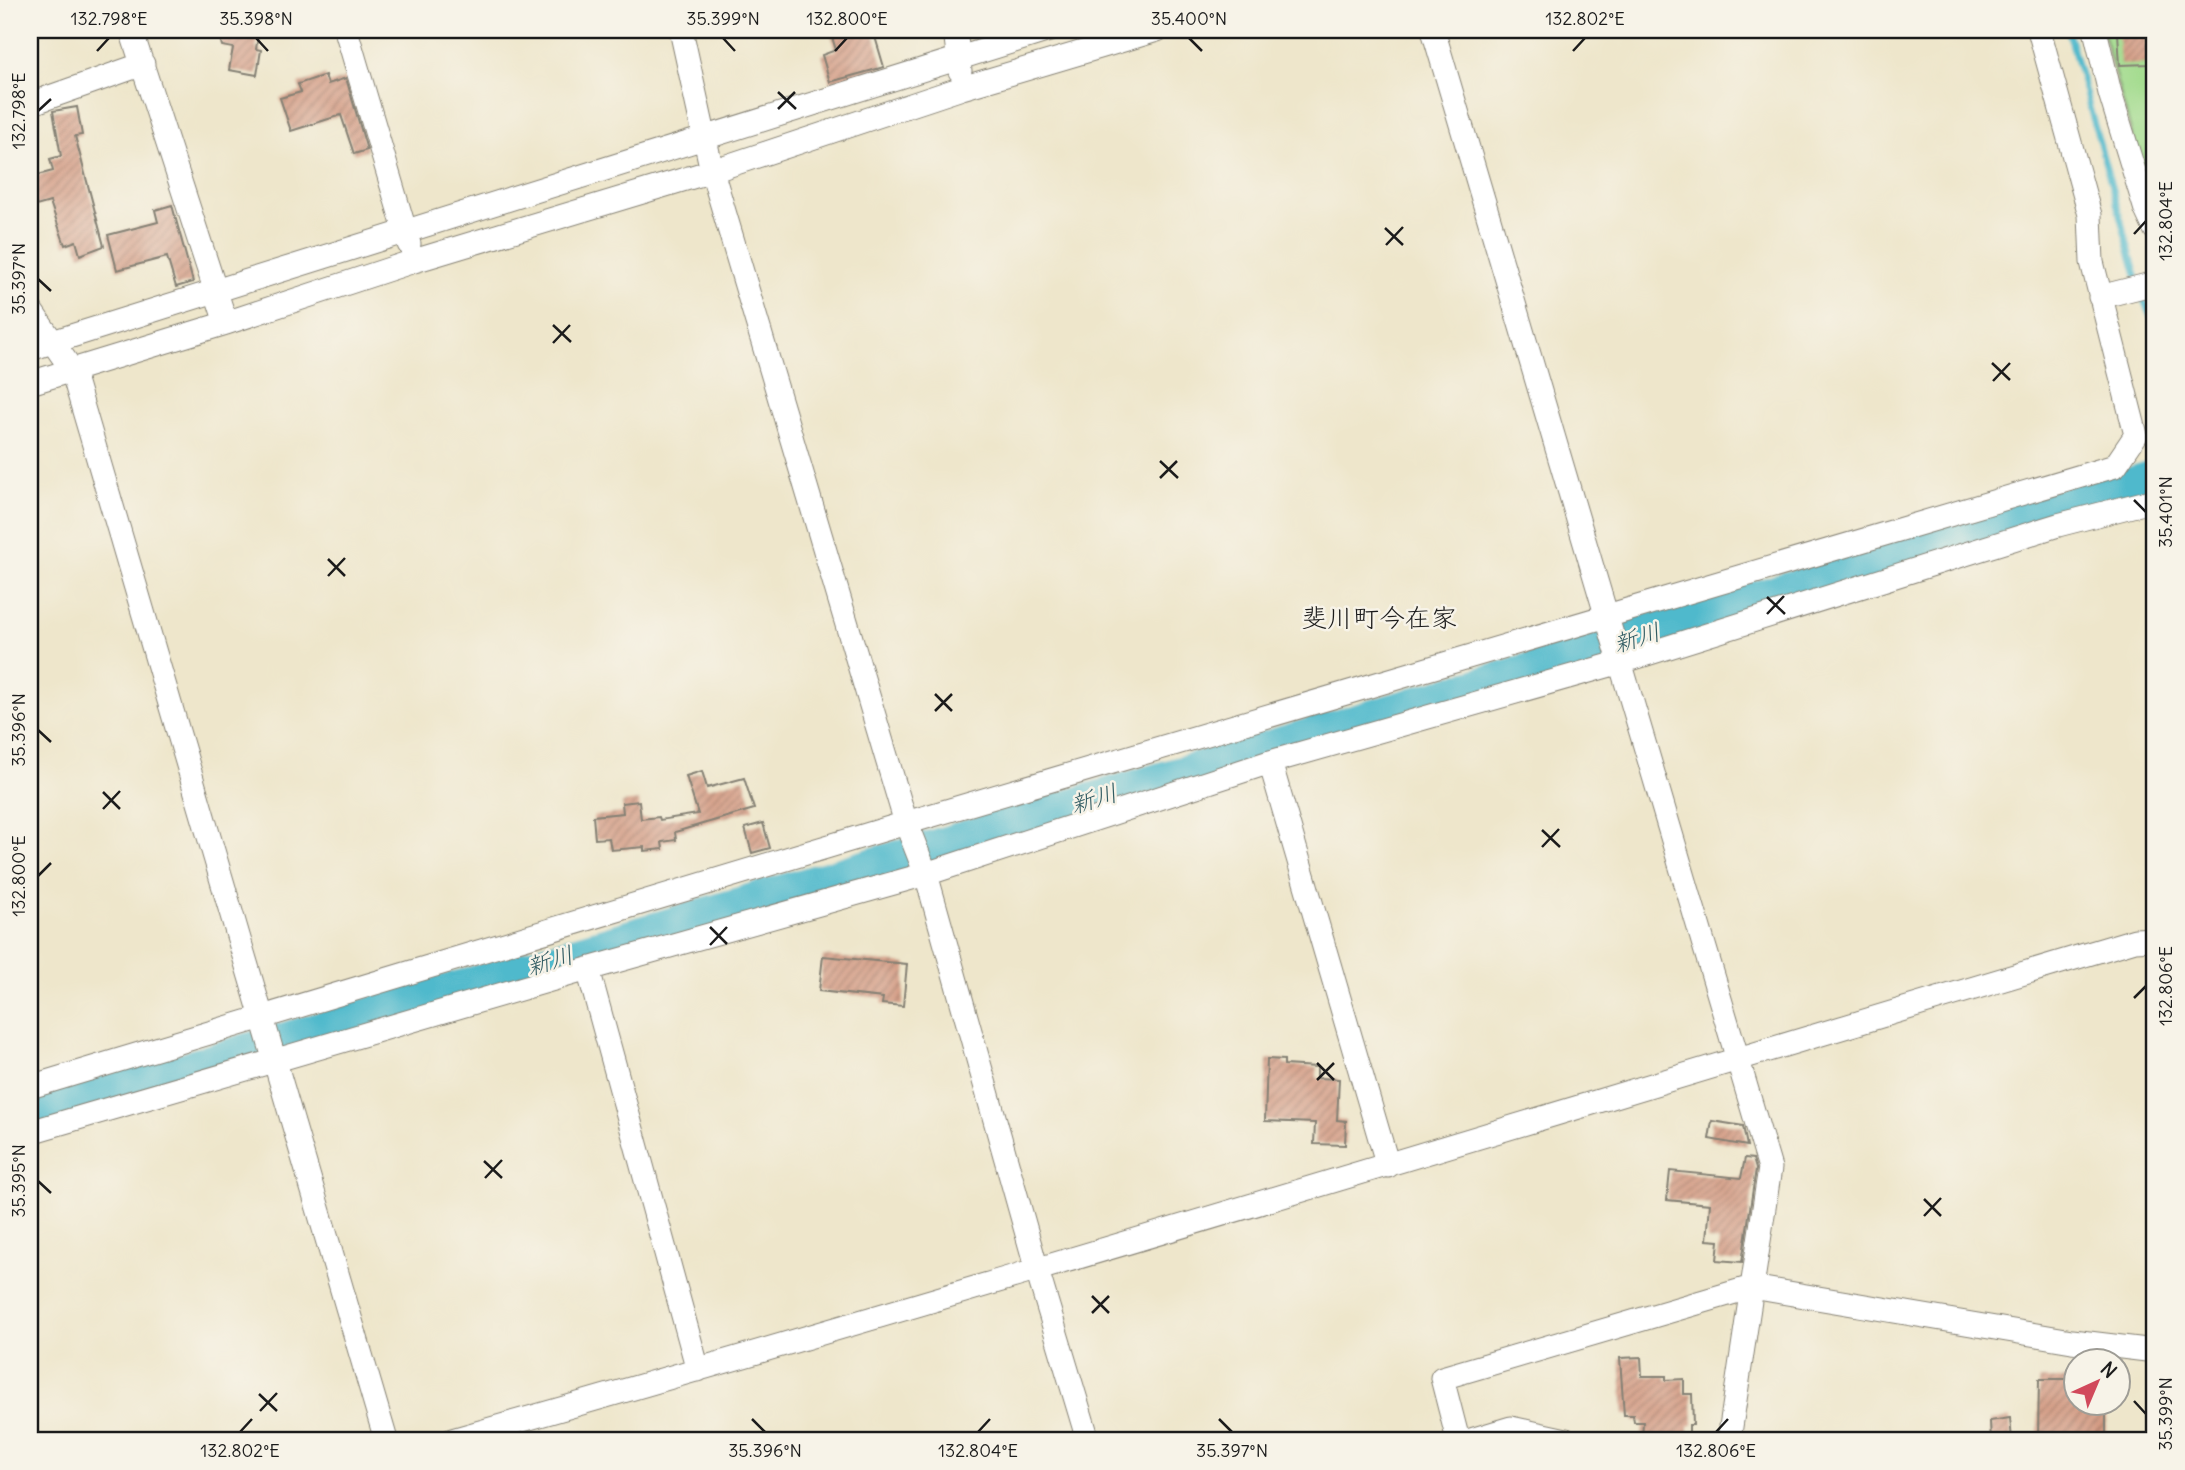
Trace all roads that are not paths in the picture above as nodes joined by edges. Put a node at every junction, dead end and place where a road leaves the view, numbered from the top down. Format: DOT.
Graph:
graph roads {
  1 [pos="131,30"];
  2 [pos="346,30"];
  3 [pos="681,30"];
  4 [pos="954,30"];
  5 [pos="1049,30"];
  6 [pos="1157,30"];
  7 [pos="1433,30"];
  8 [pos="2039,30"];
  9 [pos="2095,30"];
  10 [pos="958,59"];
  11 [pos="143,64"];
  12 [pos="962,88"];
  13 [pos="30,104"];
  14 [pos="705,136"];
  15 [pos="712,171"];
  16 [pos="2155,229"];
  17 [pos="405,232"];
  18 [pos="414,261"];
  19 [pos="2155,283"];
  20 [pos="215,290"];
  21 [pos="2107,295"];
  22 [pos="30,309"];
  23 [pos="226,323"];
  24 [pos="116,324"];
  25 [pos="53,342"];
  26 [pos="30,349"];
  27 [pos="123,354"];
  28 [pos="72,370"];
  29 [pos="30,383"];
  30 [pos="2155,500"];
  31 [pos="1610,622"];
  32 [pos="1621,663"];
  33 [pos="1269,762"];
  34 [pos="908,830"];
  35 [pos="926,874"];
  36 [pos="2155,939"];
  37 [pos="588,969"];
  38 [pos="265,1022"];
  39 [pos="1737,1059"];
  40 [pos="275,1060"];
  41 [pos="30,1087"];
  42 [pos="30,1132"];
  43 [pos="1388,1166"];
  44 [pos="1037,1270"];
  45 [pos="1752,1287"];
  46 [pos="2155,1352"];
  47 [pos="698,1370"];
  48 [pos="386,1440"];
  49 [pos="452,1440"];
  50 [pos="1088,1440"];
  51 [pos="1458,1440"];
  52 [pos="1471,1440"];
  53 [pos="1566,1440"];
  54 [pos="1730,1440"];
  1 -- 11 [label="street"];
  2 -- 17 [label="street"];
  3 -- 14 [label="street"];
  4 -- 10 [label="street"];
  5 -- 10 [label="street"];
  6 -- 12 [label="street"];
  7 -- 31 [label="street"];
  8 -- 21 [label="street"];
  9 -- 16 [label="street"];
  10 -- 12 [label="street"];
  10 -- 14 [label="street"];
  11 -- 13 [label="street"];
  11 -- 20 [label="street"];
  12 -- 15 [label="street"];
  14 -- 15 [label="street"];
  14 -- 17 [label="street"];
  15 -- 18 [label="street"];
  15 -- 34 [label="street"];
  17 -- 18 [label="street"];
  17 -- 20 [label="street"];
  18 -- 23 [label="street"];
  19 -- 21 [label="street"];
  20 -- 23 [label="street"];
  20 -- 24 [label="street"];
  21 -- 31 [label="street"];
  22 -- 25 [label="street"];
  23 -- 27 [label="street"];
  24 -- 25 [label="street"];
  24 -- 27 [label="street"];
  25 -- 26 [label="street"];
  25 -- 28 [label="street"];
  27 -- 28 [label="street"];
  28 -- 29 [label="street"];
  28 -- 38 [label="street"];
  30 -- 32 [label="street"];
  31 -- 32 [label="street"];
  31 -- 34 [label="street"];
  32 -- 33 [label="street"];
  32 -- 39 [label="street"];
  33 -- 35 [label="street"];
  33 -- 43 [label="street"];
  34 -- 35 [label="street"];
  34 -- 38 [label="street"];
  35 -- 37 [label="street"];
  35 -- 44 [label="street"];
  36 -- 39 [label="street"];
  37 -- 40 [label="street"];
  37 -- 47 [label="street"];
  38 -- 40 [label="street"];
  38 -- 41 [label="street"];
  39 -- 43 [label="street"];
  39 -- 45 [label="street"];
  40 -- 42 [label="street"];
  40 -- 48 [label="street"];
  43 -- 44 [label="street"];
  44 -- 47 [label="street"];
  44 -- 50 [label="street"];
  45 -- 46 [label="street"];
  45 -- 51 [label="street"];
  45 -- 54 [label="street"];
  47 -- 49 [label="street"];
  52 -- 53 [label="street"];
}
